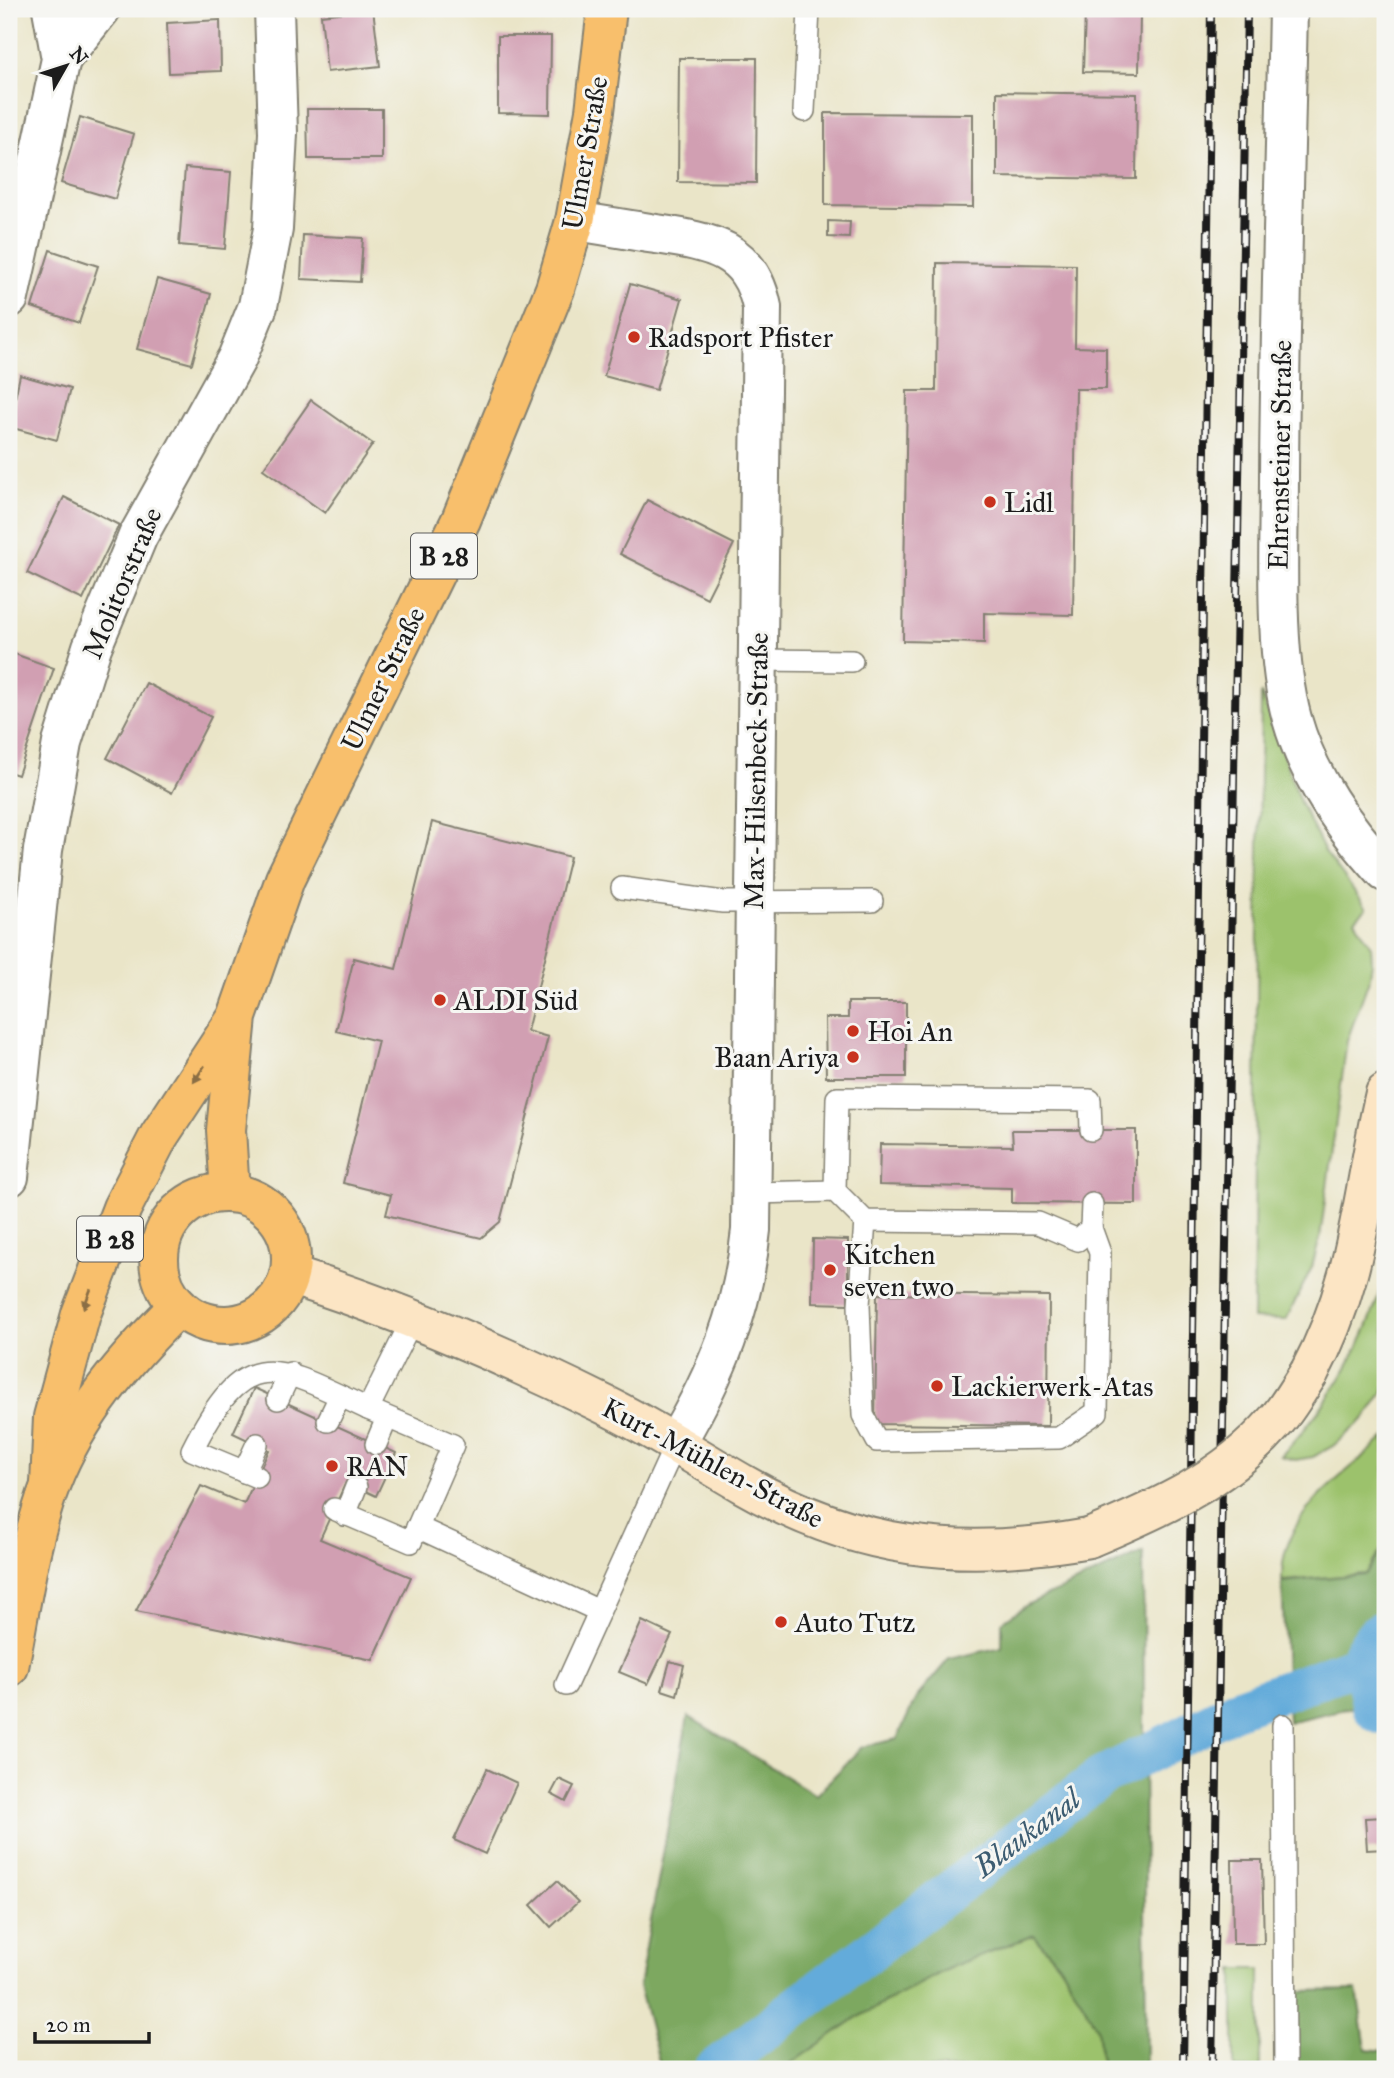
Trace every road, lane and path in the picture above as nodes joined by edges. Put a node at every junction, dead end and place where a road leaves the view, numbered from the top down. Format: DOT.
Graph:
graph roads {
  1 [pos="52,9"];
  2 [pos="101,9"];
  3 [pos="274,9"];
  4 [pos="607,9"];
  5 [pos="809,9"];
  6 [pos="1288,9"];
  7 [pos="61,59"];
  8 [pos="804,111"];
  9 [pos="590,223"];
  10 [pos="9,298"];
  11 [pos="756,660"];
  12 [pos="852,661"];
  13 [pos="1385,872"];
  14 [pos="622,888"];
  15 [pos="754,900"];
  16 [pos="872,901"];
  17 [pos="237,1017"];
  18 [pos="1385,1093"];
  19 [pos="1091,1130"];
  20 [pos="9,1177"];
  21 [pos="835,1191"];
  22 [pos="230,1192"];
  23 [pos="752,1193"];
  24 [pos="1092,1204"];
  25 [pos="864,1221"];
  26 [pos="1085,1234"];
  27 [pos="289,1275"];
  28 [pos="179,1306"];
  29 [pos="413,1318"];
  30 [pos="290,1373"];
  31 [pos="340,1396"];
  32 [pos="278,1399"];
  33 [pos="377,1413"];
  34 [pos="328,1422"];
  35 [pos="676,1443"];
  36 [pos="257,1444"];
  37 [pos="376,1444"];
  38 [pos="50,1485"];
  39 [pos="356,1487"];
  40 [pos="417,1527"];
  41 [pos="599,1611"];
  42 [pos="9,1667"];
  43 [pos="566,1685"];
  44 [pos="1283,1725"];
  45 [pos="1285,2069"];
  1 -- 7 [label="street"];
  2 -- 7 [label="street"];
  3 -- 20 [label="street, Molitorstraße"];
  4 -- 9 [label="main road, Ulmer Straße / B 28"];
  5 -- 8 [label="lane"];
  6 -- 13 [label="street, Ehrensteiner Straße"];
  7 -- 10 [label="street"];
  9 -- 11 [label="street, Max-Hilsenbeck-Straße"];
  9 -- 17 [label="main road, Ulmer Straße / B 28"];
  11 -- 12 [label="lane"];
  11 -- 15 [label="street, Max-Hilsenbeck-Straße"];
  14 -- 15 [label="lane"];
  15 -- 16 [label="lane"];
  15 -- 23 [label="street, Max-Hilsenbeck-Straße"];
  17 -- 22 [label="main road, Ulmer Straße / B 28"];
  17 -- 38 [label="main road, B 28, one-way"];
  18 -- 35 [label="street, Kurt-Mühlen-Straße, bridge"];
  19 -- 21 [label="lane"];
  21 -- 23 [label="lane"];
  21 -- 25 [label="lane"];
  22 -- 27 [label="main road"];
  22 -- 28 [label="main road"];
  23 -- 35 [label="street, Max-Hilsenbeck-Straße"];
  24 -- 26 [label="lane"];
  25 -- 26 [label="lane"];
  25 -- 26 [label="lane"];
  27 -- 28 [label="main road"];
  27 -- 29 [label="street, Kurt-Mühlen-Straße"];
  28 -- 38 [label="main road, B 28"];
  29 -- 33 [label="lane"];
  29 -- 35 [label="street, Kurt-Mühlen-Straße"];
  30 -- 31 [label="lane"];
  30 -- 32 [label="lane"];
  30 -- 36 [label="lane"];
  31 -- 33 [label="lane"];
  31 -- 34 [label="lane"];
  33 -- 37 [label="lane"];
  33 -- 40 [label="lane"];
  35 -- 41 [label="lane"];
  38 -- 42 [label="main road, B 28"];
  39 -- 40 [label="lane"];
  40 -- 41 [label="lane"];
  41 -- 43 [label="lane"];
  44 -- 45 [label="lane"];
}
